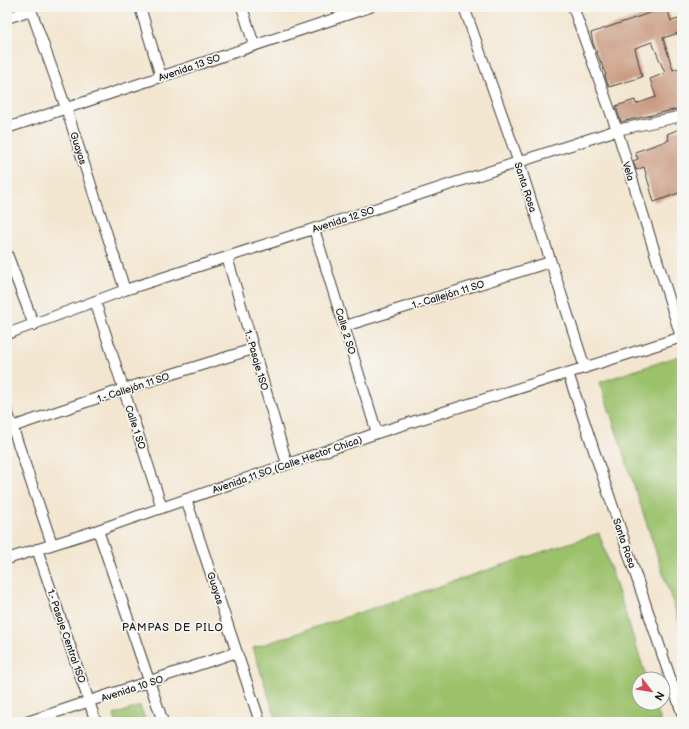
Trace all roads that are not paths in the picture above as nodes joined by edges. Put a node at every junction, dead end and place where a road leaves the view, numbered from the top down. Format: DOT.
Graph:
graph roads {
  1 [pos="140,7"];
  2 [pos="242,7"];
  3 [pos="370,7"];
  4 [pos="464,7"];
  5 [pos="573,7"];
  6 [pos="31,8"];
  7 [pos="7,18"];
  8 [pos="254,45"];
  9 [pos="161,77"];
  10 [pos="66,108"];
  11 [pos="682,116"];
  12 [pos="7,128"];
  13 [pos="617,130"];
  14 [pos="519,163"];
  15 [pos="314,228"];
  16 [pos="7,254"];
  17 [pos="226,257"];
  18 [pos="550,262"];
  19 [pos="125,290"];
  20 [pos="96,301"];
  21 [pos="34,325"];
  22 [pos="345,326"];
  23 [pos="7,334"];
  24 [pos="682,337"];
  25 [pos="253,348"];
  26 [pos="585,368"];
  27 [pos="568,373"];
  28 [pos="124,389"];
  29 [pos="7,411"];
  30 [pos="12,427"];
  31 [pos="377,433"];
  32 [pos="288,464"];
  33 [pos="186,499"];
  34 [pos="162,508"];
  35 [pos="98,530"];
  36 [pos="52,544"];
  37 [pos="37,549"];
  38 [pos="7,559"];
  39 [pos="237,652"];
  40 [pos="150,682"];
  41 [pos="89,701"];
  42 [pos="682,713"];
  43 [pos="27,722"];
  44 [pos="96,722"];
  45 [pos="163,722"];
  46 [pos="260,722"];
  1 -- 9 [label="street"];
  2 -- 8 [label="street"];
  3 -- 8 [label="street, Avenida 13 SO"];
  4 -- 14 [label="street, Santa Rosa"];
  5 -- 13 [label="street, Vela"];
  6 -- 7 [label="street"];
  6 -- 10 [label="street, Guayas"];
  8 -- 9 [label="street, Avenida 13 SO"];
  9 -- 10 [label="street, Avenida 13 SO"];
  10 -- 12 [label="street, Avenida 13 SO"];
  10 -- 19 [label="street, Guayas"];
  11 -- 13 [label="street, Avenida 12 SO"];
  13 -- 14 [label="street, Avenida 12 SO"];
  13 -- 24 [label="street, Vela"];
  14 -- 15 [label="street, Avenida 12 SO"];
  14 -- 18 [label="street, Santa Rosa"];
  15 -- 17 [label="street, Avenida 12 SO"];
  15 -- 22 [label="street, Calle 2 SO"];
  16 -- 21 [label="street"];
  17 -- 19 [label="street, Avenida 12 SO"];
  17 -- 25 [label="street, 1.- Pasaje 1SO"];
  18 -- 22 [label="street, 1.- Callejón 11 SO"];
  18 -- 26 [label="street, Santa Rosa"];
  19 -- 20 [label="street, Avenida 12 SO"];
  20 -- 21 [label="street, Avenida 12 SO"];
  20 -- 28 [label="street, Calle 1 SO"];
  21 -- 23 [label="street, Avenida 12 SO"];
  22 -- 31 [label="street, Calle 2 SO"];
  24 -- 26 [label="street, Avenida 11 SO (Calle Hector Chica)"];
  25 -- 28 [label="street, 1.- Callejón 11 SO"];
  25 -- 32 [label="street, 1.- Pasaje 1SO"];
  26 -- 27 [label="street, Avenida 11 SO (Calle Hector Chica)"];
  27 -- 31 [label="street, Avenida 11 SO (Calle Hector Chica)"];
  27 -- 42 [label="street, Santa Rosa"];
  28 -- 30 [label="street, 1.- Callejón 11 SO"];
  28 -- 34 [label="street, Calle 1 SO"];
  29 -- 30 [label="street"];
  30 -- 36 [label="street"];
  31 -- 32 [label="street, Avenida 11 SO (Calle Hector Chica)"];
  32 -- 33 [label="street, Avenida 11 SO (Calle Hector Chica)"];
  33 -- 34 [label="street, Avenida 11 SO (Calle Hector Chica)"];
  33 -- 39 [label="street, Guayas"];
  34 -- 35 [label="street, Avenida 11 SO (Calle Hector Chica)"];
  35 -- 36 [label="street, Avenida 11 SO (Calle Hector Chica)"];
  35 -- 40 [label="street"];
  36 -- 37 [label="street, Avenida 11 SO (Calle Hector Chica)"];
  37 -- 38 [label="street, Avenida 11 SO (Calle Hector Chica)"];
  37 -- 41 [label="street, 1.- Pasaje Central 1SO"];
  39 -- 40 [label="street, Avenida 10 SO"];
  39 -- 46 [label="street, Guayas"];
  40 -- 41 [label="street, Avenida 10 SO"];
  40 -- 45 [label="street"];
  41 -- 43 [label="street, Avenida 10 SO"];
  41 -- 44 [label="street, 1.- Pasaje Central 1SO"];
}
